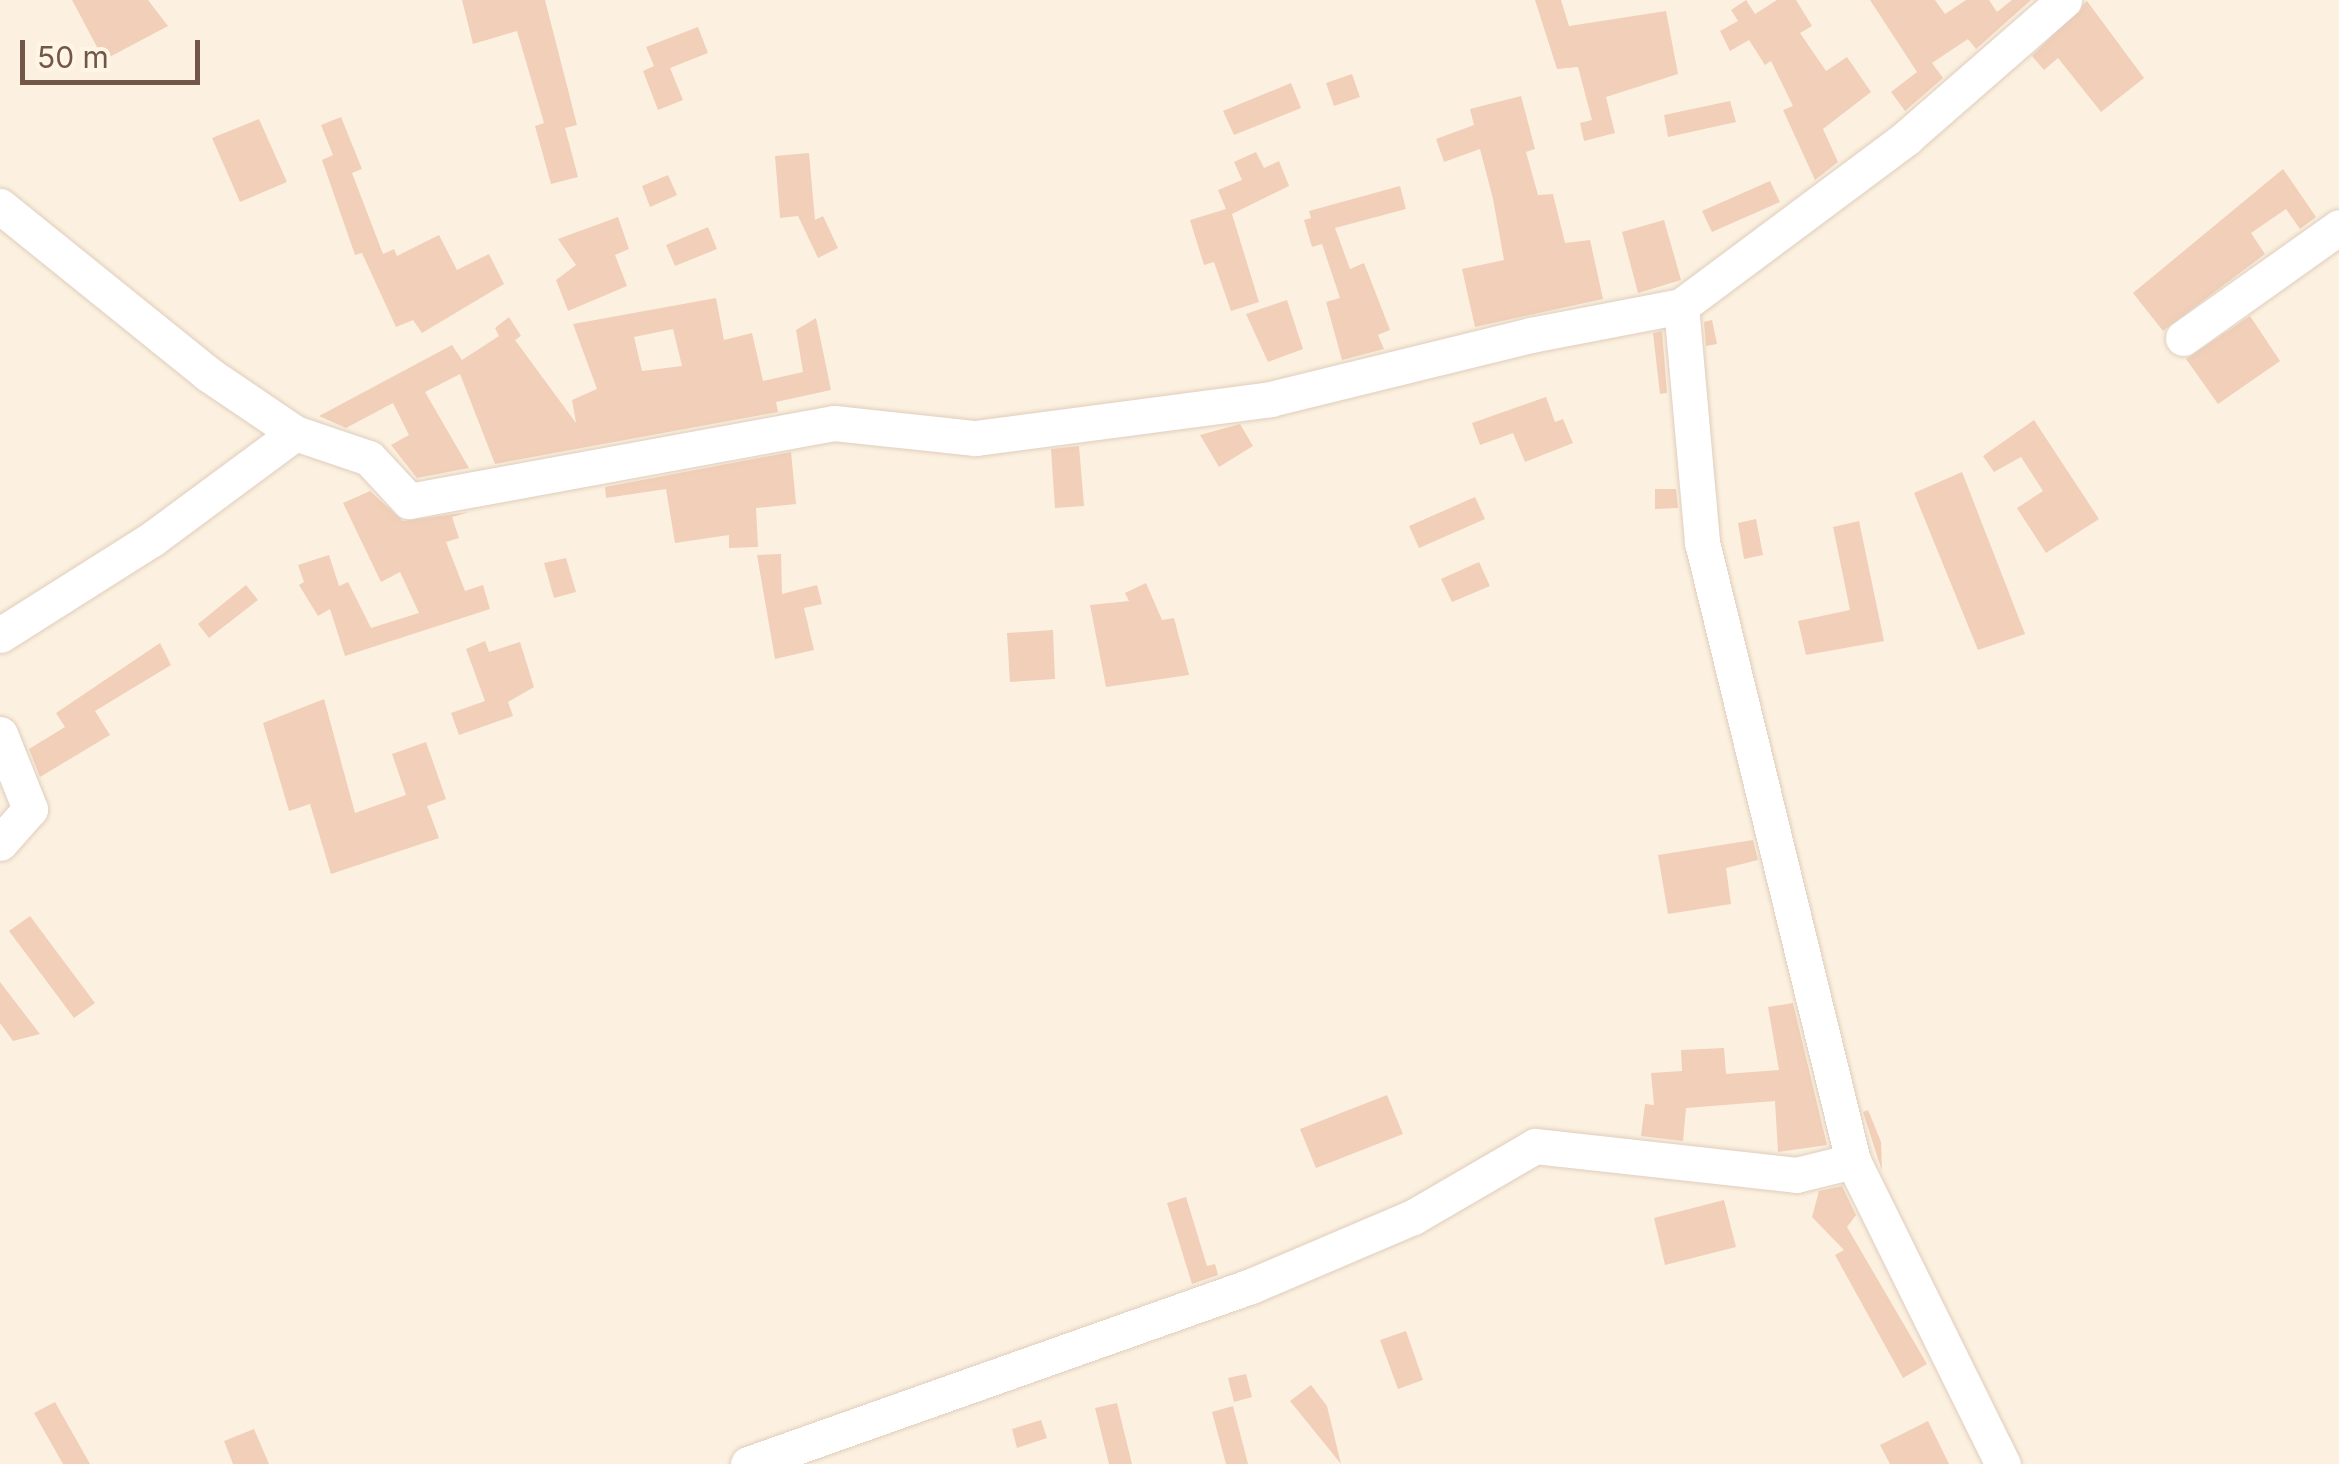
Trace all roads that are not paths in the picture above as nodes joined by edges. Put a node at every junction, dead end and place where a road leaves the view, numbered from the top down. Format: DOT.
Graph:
graph roads {
  1 [pos="2064,0"];
  2 [pos="0,206"];
  3 [pos="2339,227"];
  4 [pos="1681,306"];
  5 [pos="2182,338"];
  6 [pos="294,434"];
  7 [pos="0,635"];
  8 [pos="0,734"];
  9 [pos="0,843"];
  10 [pos="1853,1161"];
  11 [pos="748,1464"];
  12 [pos="2003,1464"];
  1 -- 4 [label="street"];
  2 -- 6 [label="street"];
  3 -- 5 [label="street"];
  4 -- 6 [label="street"];
  4 -- 10 [label="street"];
  6 -- 7 [label="street"];
  8 -- 9 [label="street"];
  10 -- 11 [label="street"];
  10 -- 12 [label="street"];
}
